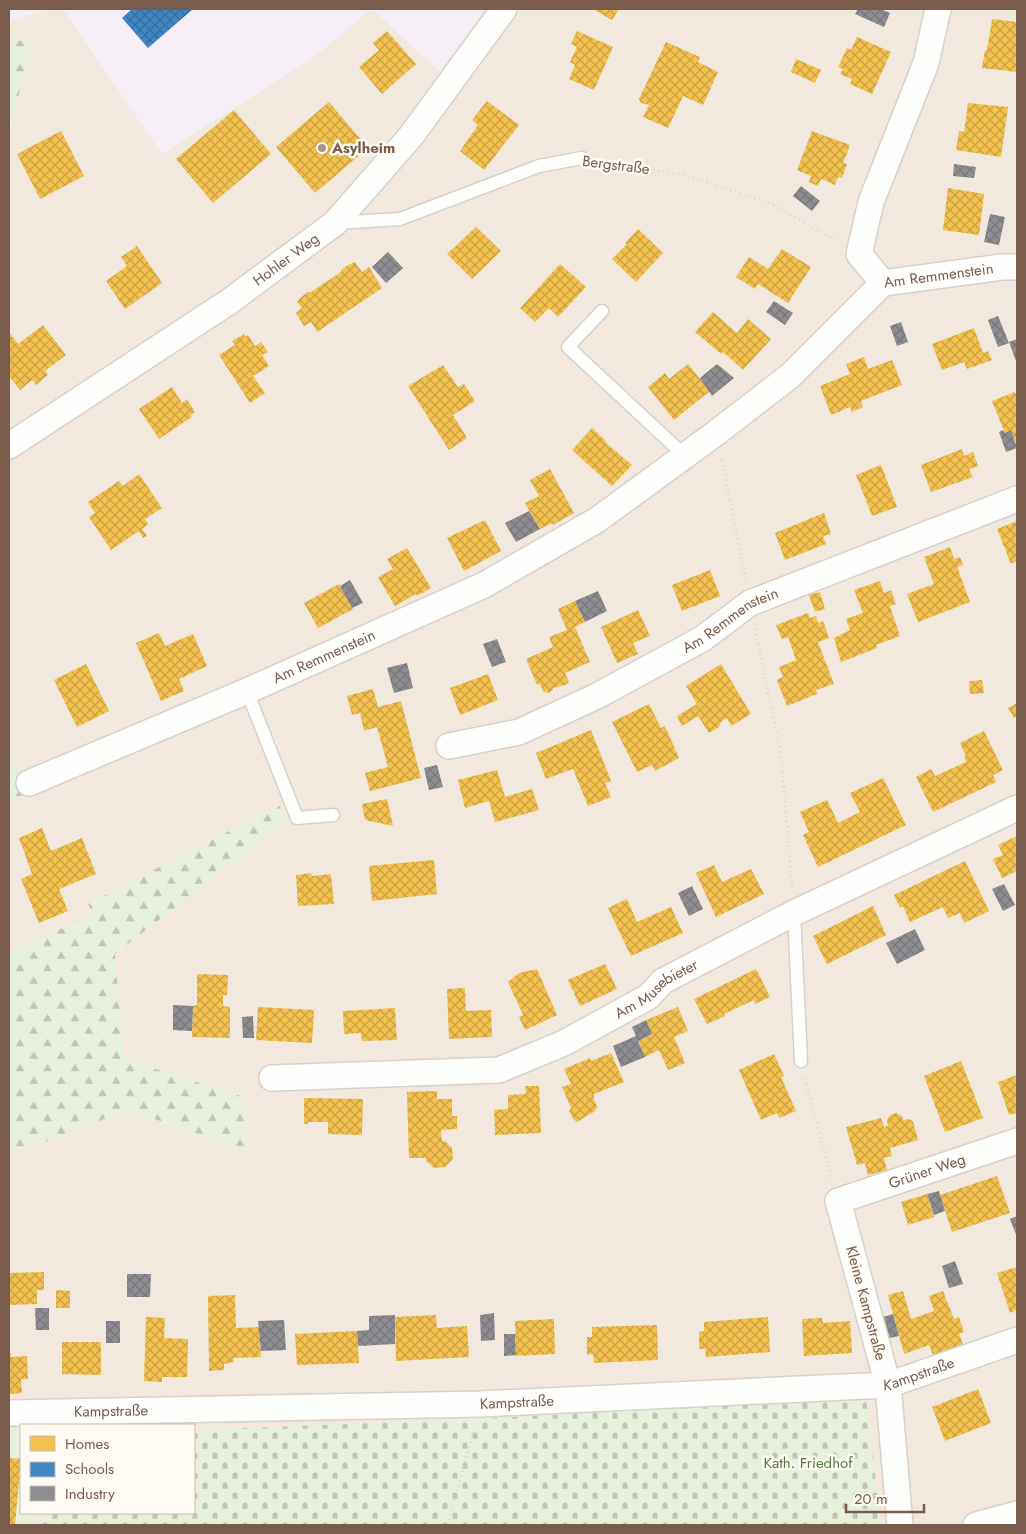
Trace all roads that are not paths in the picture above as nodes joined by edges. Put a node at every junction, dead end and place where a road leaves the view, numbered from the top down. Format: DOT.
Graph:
graph roads {
  1 [pos="504,9"];
  2 [pos="938,9"];
  3 [pos="582,158"];
  4 [pos="335,224"];
  5 [pos="1017,268"];
  6 [pos="882,283"];
  7 [pos="602,311"];
  8 [pos="9,446"];
  9 [pos="685,456"];
  10 [pos="1017,499"];
  11 [pos="247,691"];
  12 [pos="449,746"];
  13 [pos="29,783"];
  14 [pos="1017,808"];
  15 [pos="333,815"];
  16 [pos="794,913"];
  17 [pos="800,1061"];
  18 [pos="272,1078"];
  19 [pos="1017,1140"];
  20 [pos="838,1201"];
  21 [pos="1017,1340"];
  22 [pos="888,1385"];
  23 [pos="9,1413"];
  24 [pos="1017,1514"];
  25 [pos="900,1525"];
  26 [pos="976,1525"];
  1 -- 4 [label="street, Hohler Weg"];
  2 -- 6 [label="street"];
  3 -- 4 [label="lane, Bergstraße"];
  4 -- 8 [label="street, Hohler Weg"];
  5 -- 6 [label="street, Am Remmenstein"];
  6 -- 9 [label="street, Am Remmenstein"];
  7 -- 9 [label="lane"];
  9 -- 11 [label="street, Am Remmenstein"];
  10 -- 12 [label="street, Am Remmenstein"];
  11 -- 13 [label="street, Am Remmenstein"];
  11 -- 15 [label="lane"];
  14 -- 16 [label="street, Am Musebieter"];
  16 -- 17 [label="lane"];
  16 -- 18 [label="street, Am Musebieter"];
  19 -- 20 [label="street, Grüner Weg"];
  20 -- 22 [label="street, Kleine Kampstraße"];
  21 -- 22 [label="street, Kampstraße"];
  22 -- 23 [label="street, Kampstraße"];
  22 -- 25 [label="street, Kleine Kampstraße"];
  24 -- 26 [label="street"];
}
